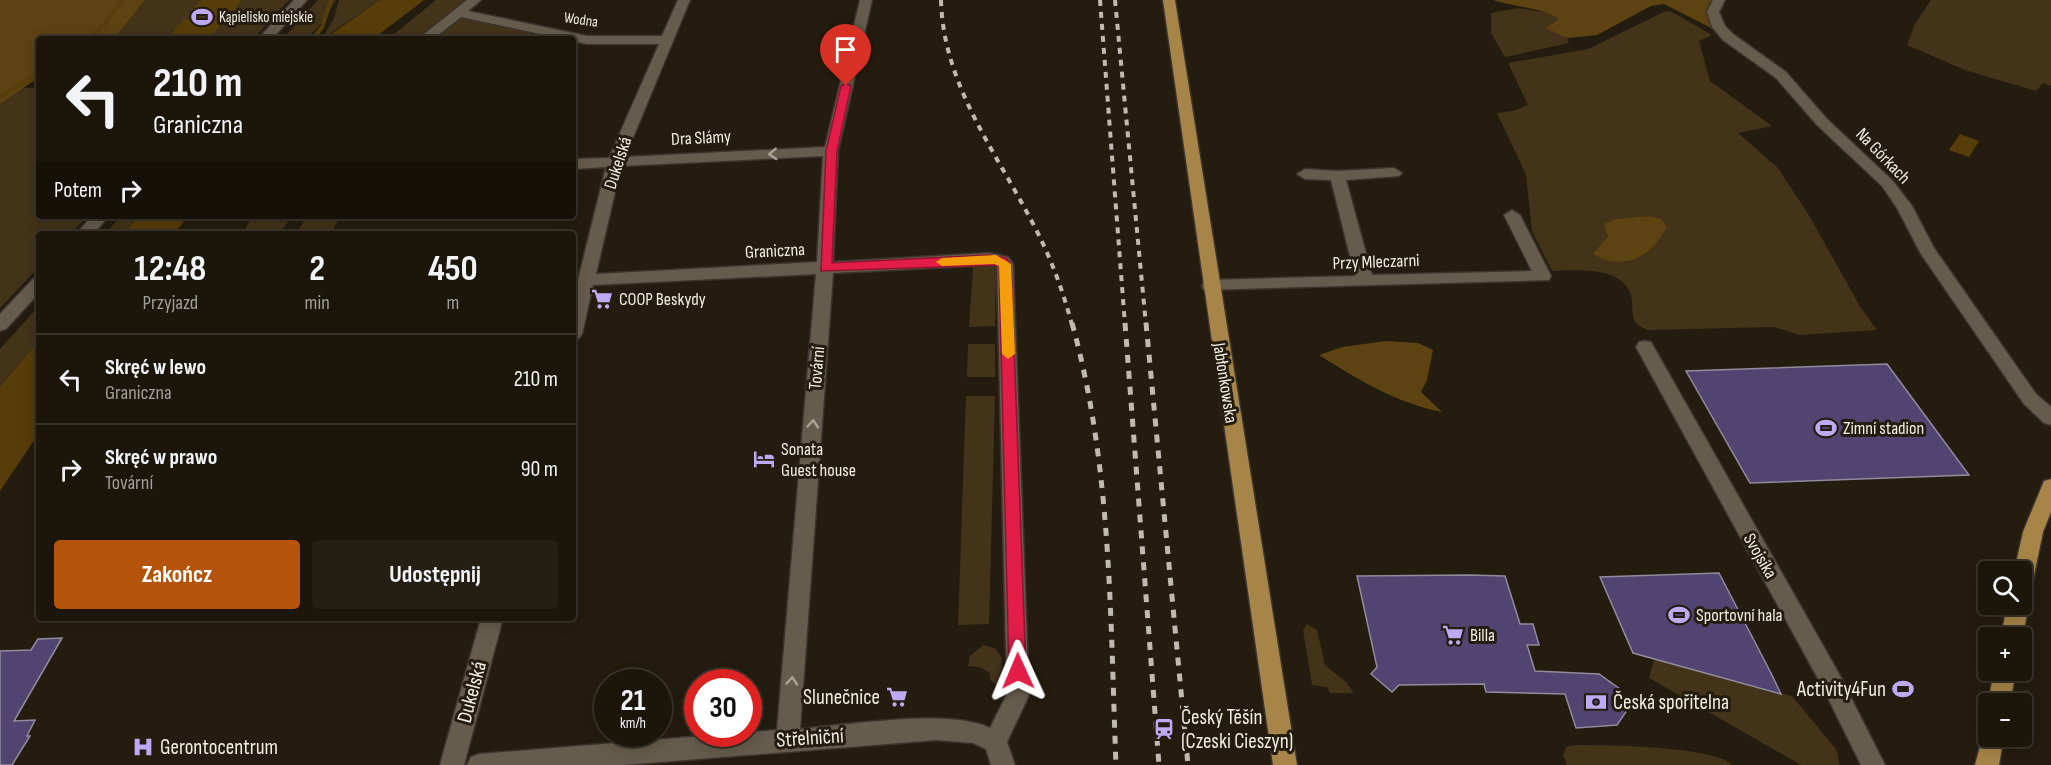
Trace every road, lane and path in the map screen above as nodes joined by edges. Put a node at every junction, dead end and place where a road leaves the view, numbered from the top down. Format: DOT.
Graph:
graph roads {
  1 [pos="301,0"];
  2 [pos="475,0"];
  3 [pos="684,0"];
  4 [pos="866,0"];
  5 [pos="1169,0"];
  6 [pos="1719,0"];
  7 [pos="458,13"];
  8 [pos="267,36"];
  9 [pos="429,36"];
  10 [pos="568,36"];
  11 [pos="576,38"];
  12 [pos="667,40"];
  13 [pos="831,151"];
  14 [pos="615,162"];
  15 [pos="576,164"];
  16 [pos="1394,173"];
  17 [pos="1305,174"];
  18 [pos="1337,176"];
  19 [pos="1512,215"];
  20 [pos="98,219"];
  21 [pos="87,231"];
  22 [pos="825,268"];
  23 [pos="587,280"];
  24 [pos="1365,281"];
  25 [pos="36,286"];
  26 [pos="1210,286"];
  27 [pos="576,322"];
  28 [pos="0,325"];
  29 [pos="1645,347"];
  30 [pos="2051,418"];
  31 [pos="2051,487"];
  32 [pos="2027,561"];
  33 [pos="491,621"];
  34 [pos="788,740"];
  35 [pos="995,742"];
  36 [pos="1991,747"];
  37 [pos="503,764"];
  38 [pos="452,765"];
  39 [pos="479,765"];
  40 [pos="1003,765"];
  41 [pos="1285,765"];
  42 [pos="1873,765"];
  43 [pos="1987,765"];
  1 -- 8 [label="street"];
  2 -- 7 [label="street"];
  3 -- 12 [label="street, Dukelská"];
  4 -- 13 [label="street, Tovární"];
  5 -- 26 [label="main road, Jabłonkowska"];
  6 -- 30 [label="street, Na Górkach"];
  7 -- 9 [label="street"];
  7 -- 10 [label="street, Wodna"];
  11 -- 12 [label="street, Wodna"];
  12 -- 14 [label="street, Dukelská"];
  13 -- 14 [label="street, Dra Slámy, one-way"];
  13 -- 22 [label="street, Tovární"];
  14 -- 15 [label="street, Dra Slámy"];
  14 -- 23 [label="street, Dukelská"];
  16 -- 18 [label="street"];
  17 -- 18 [label="street"];
  18 -- 24 [label="street"];
  19 -- 24 [label="street, Przy Mleczarni"];
  20 -- 21 [label="street"];
  22 -- 23 [label="street, Graniczna"];
  34 -- 22 [label="street, Tovární, one-way"];
  22 -- 35 [label="street, Graniczna"];
  23 -- 27 [label="street, Dukelská"];
  24 -- 26 [label="street, Przy Mleczarni"];
  25 -- 28 [label="street"];
  26 -- 41 [label="main road, Jabłonkowska"];
  29 -- 42 [label="street, Svojsíka"];
  31 -- 32 [label="main road"];
  33 -- 38 [label="street, Dukelská"];
  34 -- 35 [label="street, Střelniční"];
  34 -- 37 [label="street, Střelniční"];
  35 -- 40 [label="street"];
  36 -- 43 [label="main road"];
  37 -- 39 [label="street, Střelniční"];
}
